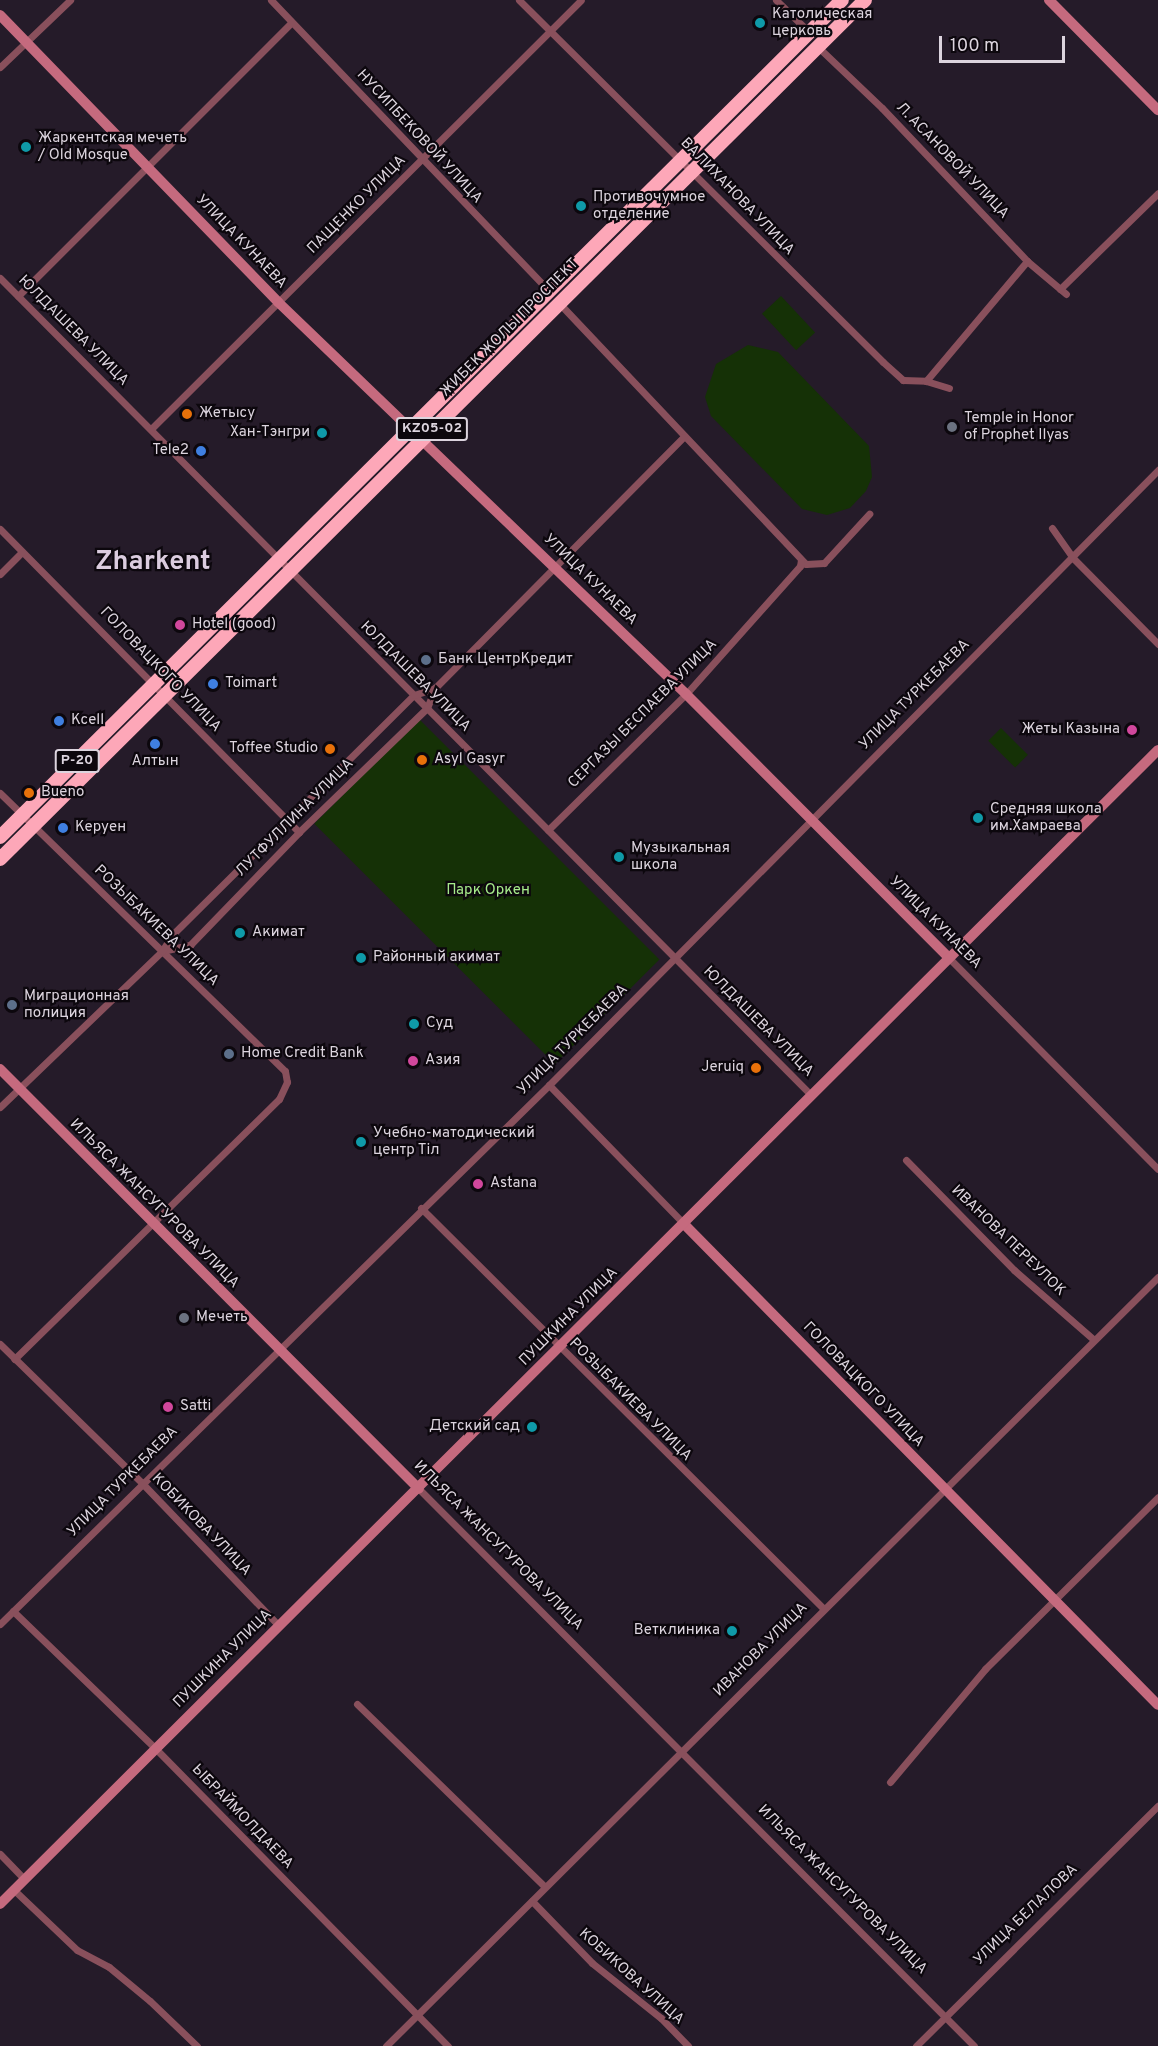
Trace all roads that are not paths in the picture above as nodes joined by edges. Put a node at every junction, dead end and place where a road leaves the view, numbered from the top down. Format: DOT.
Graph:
graph roads {
  1 [pos="70,0"];
  2 [pos="271,0"];
  3 [pos="519,0"];
  4 [pos="581,0"];
  5 [pos="776,0"];
  6 [pos="842,0"];
  7 [pos="866,0"];
  8 [pos="1049,0"];
  9 [pos="0,15"];
  10 [pos="292,22"];
  11 [pos="550,31"];
  12 [pos="810,33"];
  13 [pos="26,41"];
  14 [pos="818,47"];
  15 [pos="0,67"];
  16 [pos="1158,110"];
  17 [pos="422,160"];
  18 [pos="681,160"];
  19 [pos="148,168"];
  20 [pos="692,172"];
  21 [pos="1158,193"];
  22 [pos="1027,261"];
  23 [pos="0,278"];
  24 [pos="549,291"];
  25 [pos="18,296"];
  26 [pos="278,302"];
  27 [pos="559,303"];
  28 [pos="926,381"];
  29 [pos="949,388"];
  30 [pos="411,428"];
  31 [pos="152,429"];
  32 [pos="683,437"];
  33 [pos="423,438"];
  34 [pos="1158,470"];
  35 [pos="868,514"];
  36 [pos="1052,528"];
  37 [pos="0,530"];
  38 [pos="22,552"];
  39 [pos="280,558"];
  40 [pos="1073,558"];
  41 [pos="802,564"];
  42 [pos="553,566"];
  43 [pos="291,570"];
  44 [pos="0,574"];
  45 [pos="1158,644"];
  46 [pos="154,684"];
  47 [pos="435,688"];
  48 [pos="686,694"];
  49 [pos="164,695"];
  50 [pos="414,695"];
  51 [pos="427,708"];
  52 [pos="1158,750"];
  53 [pos="0,793"];
  54 [pos="22,815"];
  55 [pos="809,820"];
  56 [pos="287,821"];
  57 [pos="32,826"];
  58 [pos="548,830"];
  59 [pos="298,832"];
  60 [pos="0,837"];
  61 [pos="0,859"];
  62 [pos="162,951"];
  63 [pos="675,957"];
  64 [pos="948,957"];
  65 [pos="0,1069"];
  66 [pos="549,1085"];
  67 [pos="18,1088"];
  68 [pos="811,1095"];
  69 [pos="0,1107"];
  70 [pos="906,1160"];
  71 [pos="1158,1168"];
  72 [pos="421,1208"];
  73 [pos="152,1224"];
  74 [pos="684,1224"];
  75 [pos="1158,1277"];
  76 [pos="1093,1339"];
  77 [pos="0,1344"];
  78 [pos="278,1349"];
  79 [pos="559,1349"];
  80 [pos="14,1359"];
  81 [pos="141,1482"];
  82 [pos="419,1489"];
  83 [pos="943,1489"];
  84 [pos="1158,1497"];
  85 [pos="1054,1599"];
  86 [pos="823,1608"];
  87 [pos="13,1611"];
  88 [pos="0,1624"];
  89 [pos="278,1625"];
  90 [pos="357,1704"];
  91 [pos="1158,1705"];
  92 [pos="155,1748"];
  93 [pos="681,1749"];
  94 [pos="890,1782"];
  95 [pos="1158,1806"];
  96 [pos="0,1854"];
  97 [pos="24,1879"];
  98 [pos="545,1887"];
  99 [pos="14,1890"];
  100 [pos="532,1900"];
  101 [pos="0,1904"];
  102 [pos="945,2014"];
  103 [pos="418,2015"];
  104 [pos="197,2046"];
  105 [pos="386,2046"];
  106 [pos="448,2046"];
  107 [pos="688,2046"];
  108 [pos="916,2046"];
  109 [pos="974,2046"];
  1 -- 13 [label="street"];
  2 -- 10 [label="street, НУСИПБЕКОВОЙ УЛИЦА"];
  3 -- 11 [label="street, ВАЛИХАНОВА УЛИЦА"];
  4 -- 11 [label="street, ПАЩЕНКО УЛИЦА"];
  5 -- 12 [label="street"];
  6 -- 12 [label="highway, ЖИБЕК ЖОЛЫ ПРОСПЕКТ / KZ05-02"];
  7 -- 14 [label="highway, ЖИБЕК ЖОЛЫ ПРОСПЕКТ / KZ05-02"];
  8 -- 16 [label="main road"];
  9 -- 13 [label="main road, УЛИЦА КУНАЕВА"];
  10 -- 17 [label="street, НУСИПБЕКОВОЙ УЛИЦА"];
  10 -- 19 [label="street"];
  11 -- 17 [label="street, ПАЩЕНКО УЛИЦА"];
  11 -- 18 [label="street, ВАЛИХАНОВА УЛИЦА"];
  12 -- 18 [label="highway, ЖИБЕК ЖОЛЫ ПРОСПЕКТ / KZ05-02"];
  13 -- 15 [label="street"];
  13 -- 19 [label="main road, УЛИЦА КУНАЕВА"];
  14 -- 20 [label="highway, ЖИБЕК ЖОЛЫ ПРОСПЕКТ / KZ05-02"];
  14 -- 22 [label="street, Л. АСАНОВОЙ УЛИЦА"];
  17 -- 24 [label="street, НУСИПБЕКОВОЙ УЛИЦА"];
  17 -- 26 [label="street, ПАЩЕНКО УЛИЦА"];
  18 -- 20 [label="street, ВАЛИХАНОВА УЛИЦА"];
  18 -- 24 [label="highway, ЖИБЕК ЖОЛЫ ПРОСПЕКТ / KZ05-02"];
  19 -- 25 [label="street"];
  19 -- 26 [label="main road, УЛИЦА КУНАЕВА"];
  20 -- 27 [label="highway, ЖИБЕК ЖОЛЫ ПРОСПЕКТ / KZ05-02"];
  20 -- 28 [label="street, ВАЛИХАНОВА УЛИЦА"];
  21 -- 22 [label="street, Л. АСАНОВОЙ УЛИЦА"];
  22 -- 28 [label="street"];
  23 -- 25 [label="street, ЮЛДАШЕВА УЛИЦА"];
  24 -- 30 [label="highway, ЖИБЕК ЖОЛЫ ПРОСПЕКТ / KZ05-02"];
  25 -- 31 [label="street, ЮЛДАШЕВА УЛИЦА"];
  26 -- 30 [label="main road, УЛИЦА КУНАЕВА"];
  26 -- 31 [label="street, ПАЩЕНКО УЛИЦА"];
  27 -- 32 [label="street"];
  27 -- 33 [label="highway, ЖИБЕК ЖОЛЫ ПРОСПЕКТ / KZ05-02"];
  28 -- 29 [label="street, ВАЛИХАНОВА УЛИЦА"];
  30 -- 33 [label="main road, УЛИЦА КУНАЕВА"];
  30 -- 39 [label="highway, ЖИБЕК ЖОЛЫ ПРОСПЕКТ / KZ05-02"];
  31 -- 39 [label="street, ЮЛДАШЕВА УЛИЦА"];
  32 -- 41 [label="street"];
  32 -- 42 [label="street, ЛУТФУЛЛИНА УЛИЦА"];
  33 -- 42 [label="main road, УЛИЦА КУНАЕВА"];
  33 -- 43 [label="highway, ЖИБЕК ЖОЛЫ ПРОСПЕКТ / KZ05-02"];
  34 -- 40 [label="street, УЛИЦА ТУРКЕБАЕВА"];
  35 -- 41 [label="street"];
  36 -- 40 [label="street"];
  37 -- 38 [label="street, ГОЛОВАЦКОГО УЛИЦА"];
  38 -- 44 [label="street"];
  38 -- 46 [label="street, ГОЛОВАЦКОГО УЛИЦА"];
  39 -- 43 [label="street, ЮЛДАШЕВА УЛИЦА"];
  39 -- 46 [label="highway, ЖИБЕК ЖОЛЫ ПРОСПЕКТ / KZ05-02"];
  40 -- 45 [label="street"];
  40 -- 55 [label="street, УЛИЦА ТУРКЕБАЕВА"];
  41 -- 48 [label="street, СЕРГАЗЫ БЕСПАЕВА УЛИЦА"];
  42 -- 47 [label="street, ЛУТФУЛЛИНА УЛИЦА"];
  42 -- 48 [label="main road, УЛИЦА КУНАЕВА"];
  43 -- 49 [label="highway, ЖИБЕК ЖОЛЫ ПРОСПЕКТ / KZ05-02"];
  43 -- 50 [label="street, ЮЛДАШЕВА УЛИЦА"];
  46 -- 49 [label="street, ГОЛОВАЦКОГО УЛИЦА"];
  46 -- 54 [label="highway, ЖИБЕК ЖОЛЫ ПРОСПЕКТ / Р-20"];
  47 -- 50 [label="street, ЛУТФУЛЛИНА УЛИЦА"];
  47 -- 51 [label="street, ЛУТФУЛЛИНА УЛИЦА"];
  48 -- 55 [label="main road, УЛИЦА КУНАЕВА"];
  48 -- 58 [label="street, СЕРГАЗЫ БЕСПАЕВА УЛИЦА"];
  49 -- 56 [label="street, ГОЛОВАЦКОГО УЛИЦА"];
  49 -- 57 [label="highway, ЖИБЕК ЖОЛЫ ПРОСПЕКТ / KZ05-02"];
  50 -- 51 [label="street, ЮЛДАШЕВА УЛИЦА"];
  50 -- 56 [label="street, ЛУТФУЛЛИНА УЛИЦА"];
  51 -- 58 [label="street, ЮЛДАШЕВА УЛИЦА"];
  51 -- 59 [label="street, ЛУТФУЛЛИНА УЛИЦА"];
  52 -- 64 [label="main road, ПУШКИНА УЛИЦА"];
  53 -- 54 [label="street, РОЗЫБАКИЕВА УЛИЦА"];
  54 -- 57 [label="street, РОЗЫБАКИЕВА УЛИЦА"];
  54 -- 60 [label="highway, ЖИБЕК ЖОЛЫ ПРОСПЕКТ / Р-20"];
  55 -- 63 [label="street, УЛИЦА ТУРКЕБАЕВА"];
  55 -- 64 [label="main road, УЛИЦА КУНАЕВА"];
  56 -- 59 [label="street, ГОЛОВАЦКОГО УЛИЦА"];
  56 -- 62 [label="street, ЛУТФУЛЛИНА УЛИЦА"];
  57 -- 61 [label="highway, ЖИБЕК ЖОЛЫ ПРОСПЕКТ / KZ05-02"];
  57 -- 62 [label="street, РОЗЫБАКИЕВА УЛИЦА"];
  58 -- 63 [label="street, ЮЛДАШЕВА УЛИЦА"];
  59 -- 62 [label="street, ЛУТФУЛЛИНА УЛИЦА"];
  62 -- 67 [label="street, ЛУТФУЛЛИНА УЛИЦА"];
  62 -- 73 [label="street, РОЗЫБАКИЕВА УЛИЦА"];
  63 -- 66 [label="street, УЛИЦА ТУРКЕБАЕВА"];
  63 -- 68 [label="street, ЮЛДАШЕВА УЛИЦА"];
  64 -- 68 [label="main road, ПУШКИНА УЛИЦА"];
  64 -- 71 [label="street, УЛИЦА КУНАЕВА"];
  65 -- 67 [label="main road, ИЛЬЯСА ЖАНСУГУРОВА УЛИЦА"];
  66 -- 72 [label="street, УЛИЦА ТУРКЕБАЕВА"];
  66 -- 74 [label="street, ГОЛОВАЦКОГО УЛИЦА"];
  67 -- 69 [label="street, ЛУТФУЛЛИНА УЛИЦА"];
  67 -- 73 [label="main road, ИЛЬЯСА ЖАНСУГУРОВА УЛИЦА"];
  68 -- 74 [label="main road, ПУШКИНА УЛИЦА"];
  70 -- 76 [label="street, ИВАНОВА ПЕРЕУЛОК"];
  72 -- 78 [label="street, УЛИЦА ТУРКЕБАЕВА"];
  72 -- 79 [label="street, РОЗЫБАКИЕВА УЛИЦА"];
  73 -- 78 [label="main road, ИЛЬЯСА ЖАНСУГУРОВА УЛИЦА"];
  73 -- 80 [label="street"];
  74 -- 79 [label="main road, ПУШКИНА УЛИЦА"];
  74 -- 83 [label="main road, ГОЛОВАЦКОГО УЛИЦА"];
  75 -- 76 [label="street, ИВАНОВА УЛИЦА"];
  76 -- 83 [label="street, ИВАНОВА УЛИЦА"];
  77 -- 80 [label="street, КОБИКОВА УЛИЦА"];
  78 -- 81 [label="street, УЛИЦА ТУРКЕБАЕВА"];
  78 -- 82 [label="main road, ИЛЬЯСА ЖАНСУГУРОВА УЛИЦА"];
  79 -- 82 [label="main road, ПУШКИНА УЛИЦА"];
  79 -- 86 [label="street, РОЗЫБАКИЕВА УЛИЦА"];
  80 -- 81 [label="street, КОБИКОВА УЛИЦА"];
  81 -- 87 [label="street, УЛИЦА ТУРКЕБАЕВА"];
  81 -- 89 [label="street, КОБИКОВА УЛИЦА"];
  82 -- 89 [label="main road, ПУШКИНА УЛИЦА"];
  82 -- 93 [label="street, ИЛЬЯСА ЖАНСУГУРОВА УЛИЦА"];
  83 -- 85 [label="main road, ГОЛОВАЦКОГО УЛИЦА"];
  83 -- 86 [label="street, ИВАНОВА УЛИЦА"];
  84 -- 85 [label="street"];
  85 -- 91 [label="main road, ГОЛОВАЦКОГО УЛИЦА"];
  85 -- 94 [label="street"];
  86 -- 93 [label="street, ИВАНОВА УЛИЦА"];
  87 -- 88 [label="street, УЛИЦА ТУРКЕБАЕВА"];
  87 -- 92 [label="street, ЫБРАЙМОЛДАЕВА"];
  89 -- 92 [label="main road, ПУШКИНА УЛИЦА"];
  90 -- 98 [label="street"];
  92 -- 97 [label="main road, ПУШКИНА УЛИЦА"];
  92 -- 103 [label="street, ЫБРАЙМОЛДАЕВА"];
  93 -- 98 [label="street, ИВАНОВА УЛИЦА"];
  93 -- 102 [label="street, ИЛЬЯСА ЖАНСУГУРОВА УЛИЦА"];
  95 -- 102 [label="street, УЛИЦА БЕЛАЛОВА"];
  96 -- 97 [label="street"];
  97 -- 99 [label="main road, ПУШКИНА УЛИЦА"];
  98 -- 100 [label="street, ИВАНОВА УЛИЦА"];
  99 -- 101 [label="main road, ПУШКИНА УЛИЦА"];
  99 -- 104 [label="street"];
  100 -- 103 [label="street, ИВАНОВА УЛИЦА"];
  100 -- 107 [label="street, КОБИКОВА УЛИЦА"];
  102 -- 108 [label="street, УЛИЦА БЕЛАЛОВА"];
  102 -- 109 [label="street, ИЛЬЯСА ЖАНСУГУРОВА УЛИЦА"];
  103 -- 105 [label="street, ИВАНОВА УЛИЦА"];
  103 -- 106 [label="street, ЫБРАЙМОЛДАЕВА"];
}
